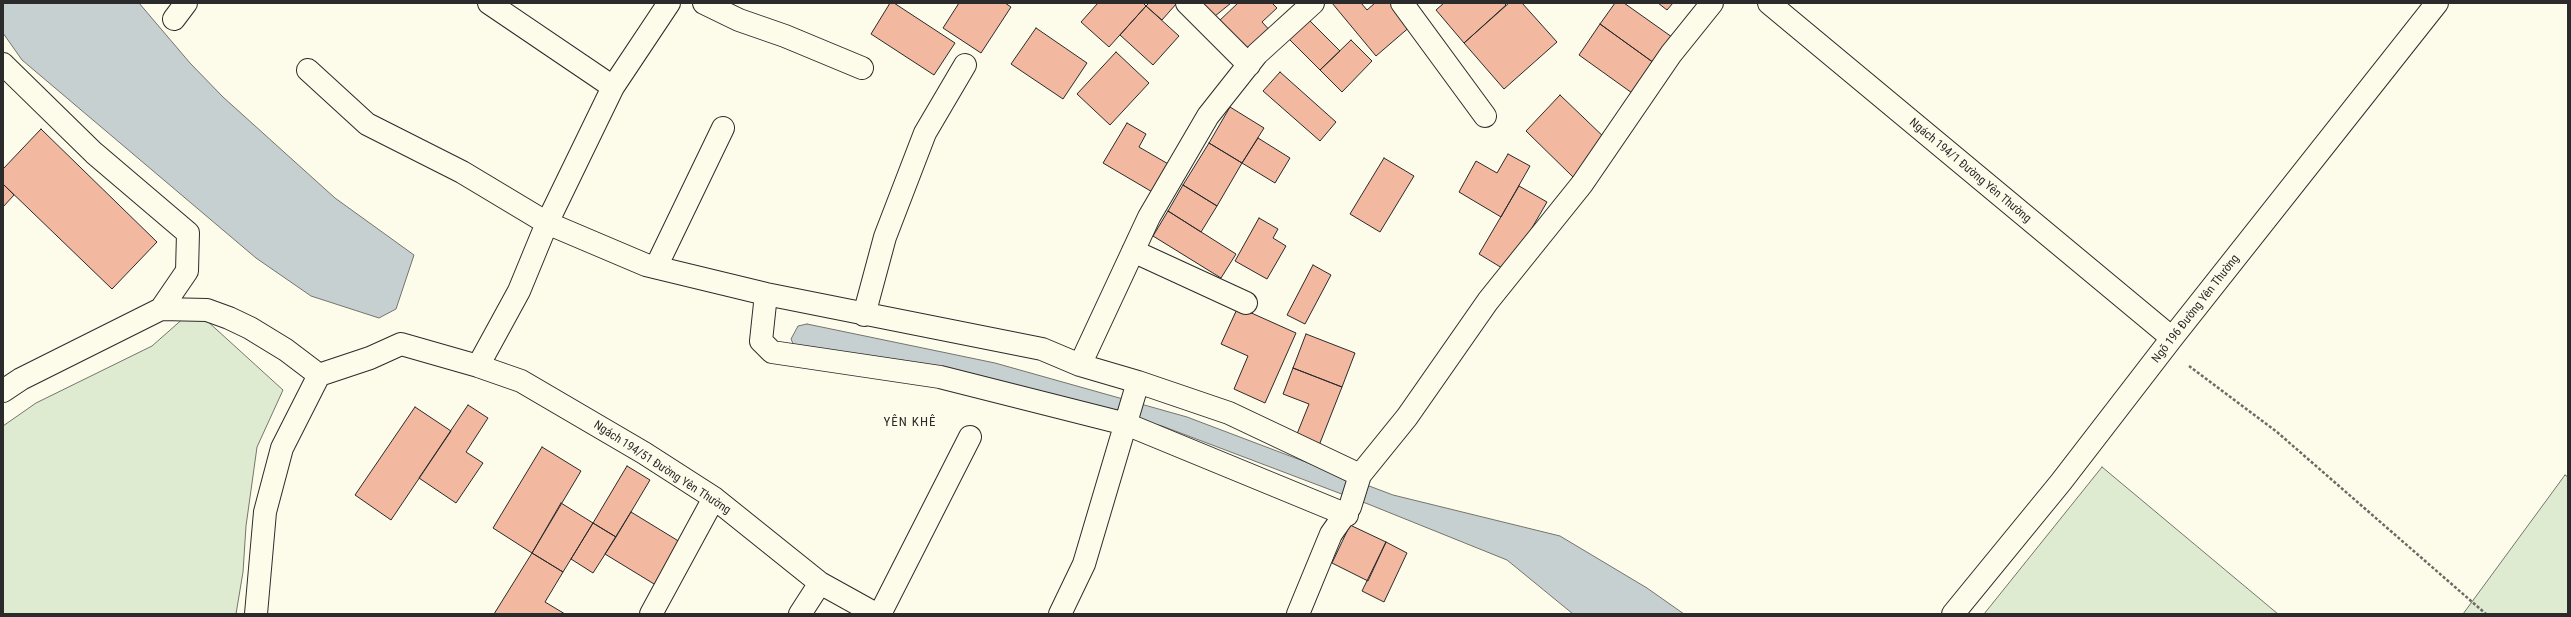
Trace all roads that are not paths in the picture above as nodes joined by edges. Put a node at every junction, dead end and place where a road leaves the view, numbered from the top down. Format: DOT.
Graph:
graph roads {
  1 [pos="489,3"];
  2 [pos="669,3"];
  3 [pos="704,3"];
  4 [pos="1187,3"];
  5 [pos="1313,3"];
  6 [pos="1402,3"];
  7 [pos="1712,3"];
  8 [pos="1769,3"];
  9 [pos="2437,3"];
  10 [pos="3,64"];
  11 [pos="965,65"];
  12 [pos="1249,65"];
  13 [pos="862,68"];
  14 [pos="308,70"];
  15 [pos="613,87"];
  16 [pos="1485,116"];
  17 [pos="723,128"];
  18 [pos="547,223"];
  19 [pos="1134,251"];
  20 [pos="656,267"];
  21 [pos="766,294"];
  22 [pos="1246,303"];
  23 [pos="161,309"];
  24 [pos="864,315"];
  25 [pos="2168,343"];
  26 [pos="1080,365"];
  27 [pos="478,366"];
  28 [pos="319,375"];
  29 [pos="1137,387"];
  30 [pos="3,391"];
  31 [pos="1127,422"];
  32 [pos="970,437"];
  33 [pos="1359,477"];
  34 [pos="714,498"];
  35 [pos="1348,511"];
  36 [pos="820,582"];
  37 [pos="256,614"];
  38 [pos="651,614"];
  39 [pos="800,614"];
  40 [pos="876,614"];
  41 [pos="880,614"];
  42 [pos="1060,614"];
  43 [pos="1298,614"];
  44 [pos="1954,614"];
  1 -- 15 [label="street"];
  2 -- 15 [label="street"];
  3 -- 13 [label="street"];
  4 -- 12 [label="street"];
  5 -- 12 [label="street"];
  6 -- 16 [label="street"];
  7 -- 33 [label="street"];
  8 -- 25 [label="street, Ngách 194/1 Đường Yên Thường"];
  9 -- 25 [label="street, Ngõ 196 Đường Yên Thường"];
  10 -- 23 [label="street"];
  11 -- 24 [label="street"];
  12 -- 19 [label="street"];
  14 -- 18 [label="street"];
  15 -- 18 [label="street"];
  17 -- 20 [label="street"];
  18 -- 20 [label="street"];
  18 -- 27 [label="street"];
  19 -- 22 [label="street"];
  19 -- 26 [label="street"];
  20 -- 21 [label="street"];
  21 -- 24 [label="street"];
  21 -- 31 [label="street"];
  23 -- 28 [label="street"];
  23 -- 30 [label="street"];
  24 -- 26 [label="street"];
  25 -- 44 [label="street, Ngõ 196 Đường Yên Thường"];
  26 -- 29 [label="street"];
  27 -- 28 [label="street, Ngách 194/51 Đường Yên Thường"];
  27 -- 34 [label="street, Ngách 194/51 Đường Yên Thường"];
  28 -- 37 [label="street"];
  29 -- 31 [label="street"];
  29 -- 33 [label="street"];
  31 -- 35 [label="street"];
  31 -- 42 [label="street"];
  32 -- 41 [label="street"];
  33 -- 35 [label="street"];
  34 -- 36 [label="street, Ngách 194/51 Đường Yên Thường"];
  34 -- 38 [label="street"];
  35 -- 43 [label="street"];
  36 -- 39 [label="street"];
  36 -- 40 [label="street, Ngách 194/51 Đường Yên Thường"];
}
